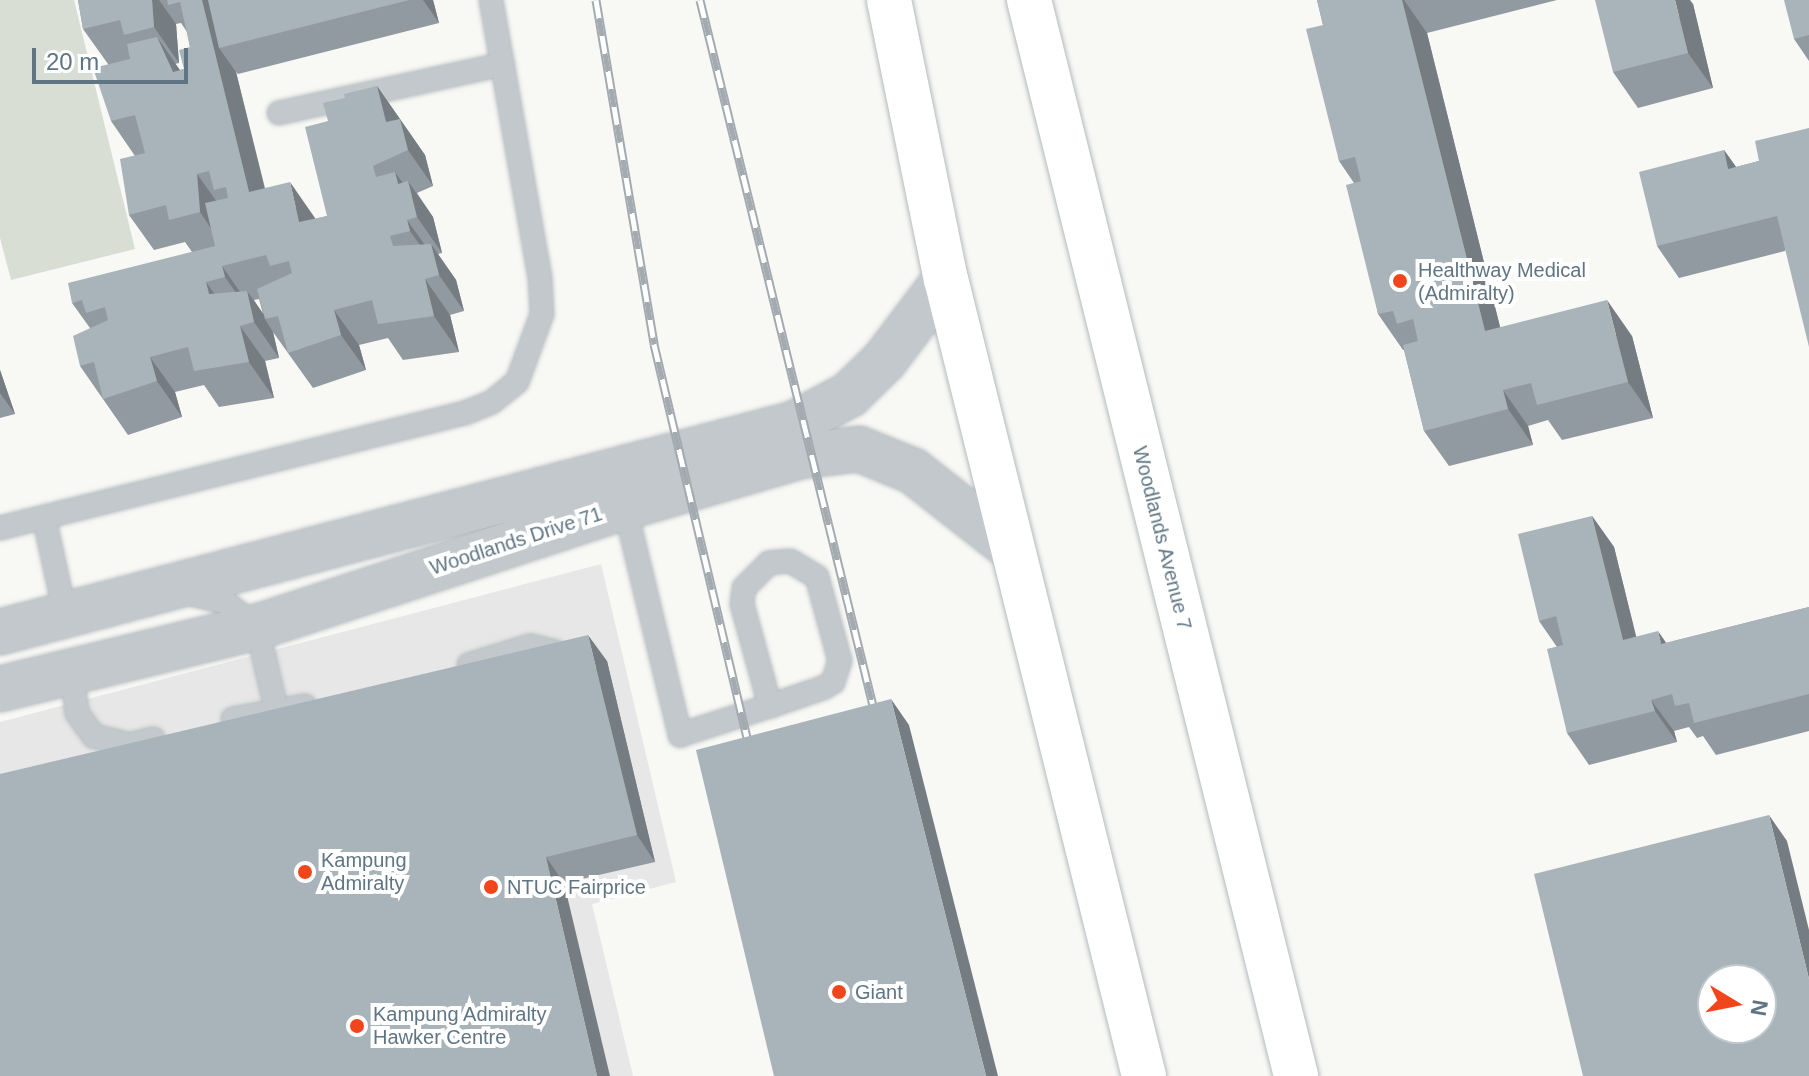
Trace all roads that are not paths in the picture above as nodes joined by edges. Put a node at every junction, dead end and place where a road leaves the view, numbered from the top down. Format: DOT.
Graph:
graph roads {
  1 [pos="491,0"];
  2 [pos="889,0"];
  3 [pos="1029,0"];
  4 [pos="503,64"];
  5 [pos="279,113"];
  6 [pos="946,279"];
  7 [pos="625,507"];
  8 [pos="44,517"];
  9 [pos="0,528"];
  10 [pos="1010,547"];
  11 [pos="161,591"];
  12 [pos="66,618"];
  13 [pos="257,627"];
  14 [pos="0,632"];
  15 [pos="72,672"];
  16 [pos="561,672"];
  17 [pos="441,674"];
  18 [pos="0,689"];
  19 [pos="322,705"];
  20 [pos="770,706"];
  21 [pos="276,708"];
  22 [pos="217,723"];
  23 [pos="173,734"];
  24 [pos="1144,1076"];
  25 [pos="1296,1076"];
  1 -- 4 [label="lane"];
  2 -- 6 [label="main road"];
  3 -- 25 [label="main road, Woodlands Avenue 7"];
  4 -- 5 [label="lane"];
  4 -- 8 [label="lane"];
  6 -- 10 [label="main road"];
  6 -- 11 [label="street, Woodlands Drive 71"];
  7 -- 10 [label="street, Woodlands Drive 71"];
  7 -- 13 [label="street, Woodlands Drive 71"];
  7 -- 20 [label="lane"];
  8 -- 9 [label="lane"];
  8 -- 12 [label="lane"];
  10 -- 24 [label="main road"];
  11 -- 12 [label="street, Woodlands Drive 71"];
  11 -- 13 [label="lane"];
  12 -- 14 [label="street, Woodlands Drive 71"];
  13 -- 15 [label="street, Woodlands Drive 71"];
  13 -- 21 [label="lane"];
  15 -- 18 [label="street, Woodlands Drive 71"];
  15 -- 23 [label="lane"];
  16 -- 17 [label="lane"];
  19 -- 21 [label="lane"];
  20 -- 20 [label="lane"];
  21 -- 22 [label="lane"];
}
